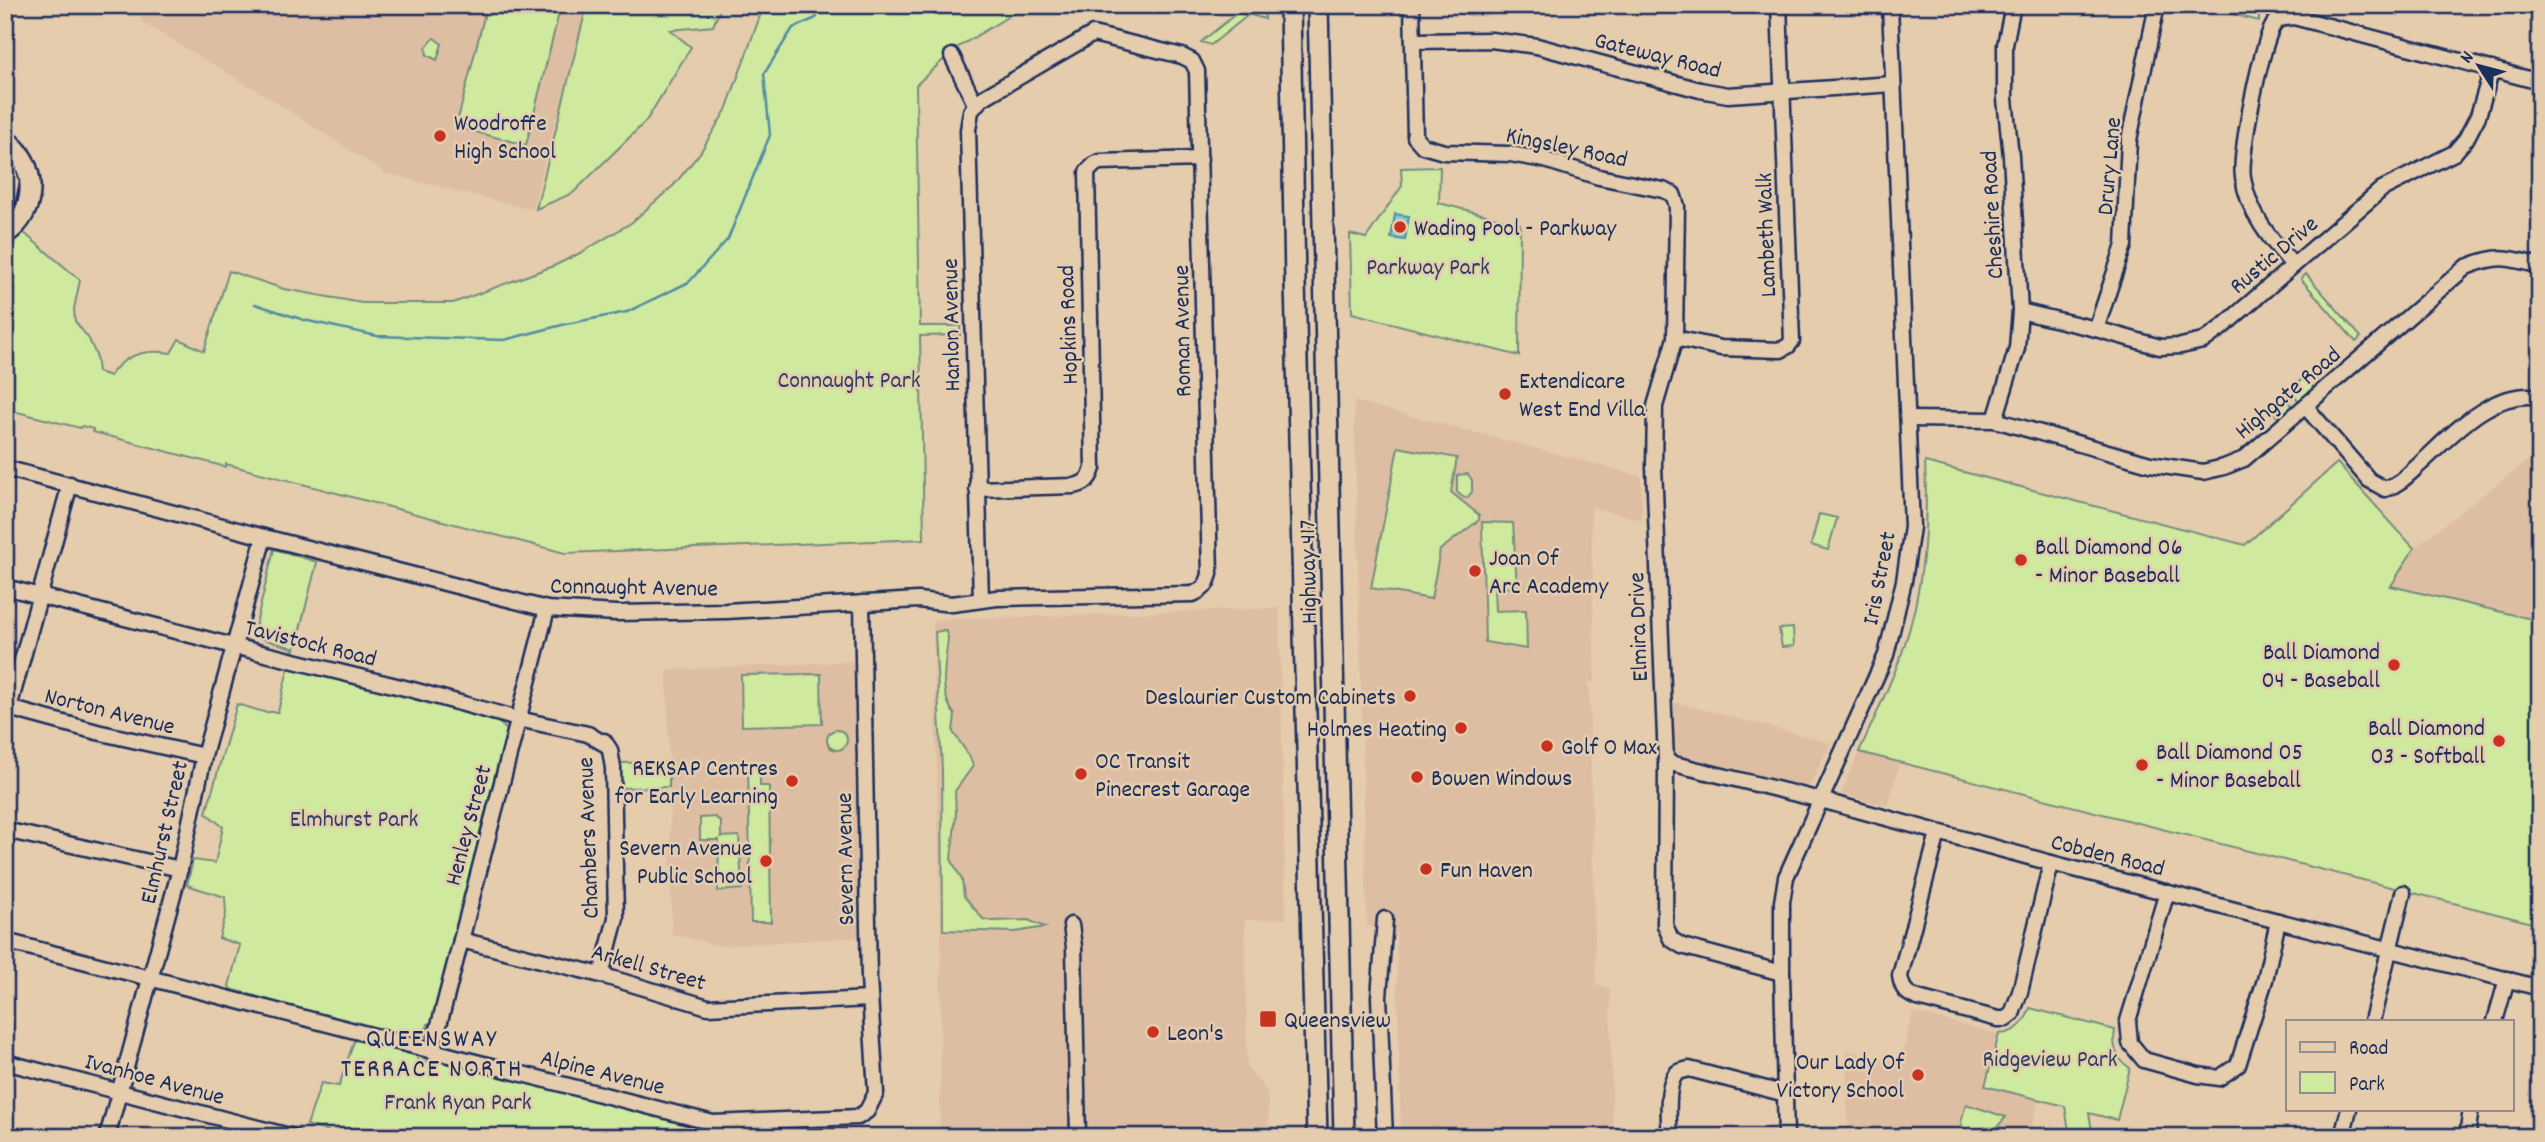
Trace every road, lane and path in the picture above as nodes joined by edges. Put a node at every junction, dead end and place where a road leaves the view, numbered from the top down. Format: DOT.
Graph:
graph roads {
  1 [pos="1290,5"];
  2 [pos="1318,5"];
  3 [pos="1412,5"];
  4 [pos="1779,5"];
  5 [pos="1891,5"];
  6 [pos="2014,5"];
  7 [pos="2158,5"];
  8 [pos="1413,41"];
  9 [pos="952,56"];
  10 [pos="2491,69"];
  11 [pos="2540,82"];
  12 [pos="1893,84"];
  13 [pos="1784,92"];
  14 [pos="975,104"];
  15 [pos="5,140"];
  16 [pos="1200,159"];
  17 [pos="5,166"];
  18 [pos="1674,198"];
  19 [pos="5,201"];
  20 [pos="5,234"];
  21 [pos="2293,265"];
  22 [pos="2540,266"];
  23 [pos="2020,311"];
  24 [pos="2096,329"];
  25 [pos="1675,338"];
  26 [pos="2540,397"];
  27 [pos="2306,407"];
  28 [pos="1908,419"];
  29 [pos="1995,420"];
  30 [pos="5,468"];
  31 [pos="70,484"];
  32 [pos="977,489"];
  33 [pos="264,537"];
  34 [pos="5,587"];
  35 [pos="1193,594"];
  36 [pos="38,596"];
  37 [pos="981,600"];
  38 [pos="862,603"];
  39 [pos="547,609"];
  40 [pos="233,646"];
  41 [pos="7,707"];
  42 [pos="518,719"];
  43 [pos="604,741"];
  44 [pos="204,756"];
  45 [pos="1666,762"];
  46 [pos="1821,800"];
  47 [pos="5,830"];
  48 [pos="1938,833"];
  49 [pos="2051,863"];
  50 [pos="180,869"];
  51 [pos="2167,891"];
  52 [pos="2403,893"];
  53 [pos="1385,919"];
  54 [pos="2278,921"];
  55 [pos="1071,925"];
  56 [pos="461,940"];
  57 [pos="5,942"];
  58 [pos="2391,949"];
  59 [pos="1782,972"];
  60 [pos="601,975"];
  61 [pos="149,979"];
  62 [pos="2507,979"];
  63 [pos="2540,988"];
  64 [pos="870,999"];
  65 [pos="2372,1020"];
  66 [pos="2495,1020"];
  67 [pos="432,1052"];
  68 [pos="5,1062"];
  69 [pos="119,1092"];
  70 [pos="1786,1092"];
  71 [pos="2349,1110"];
  72 [pos="2471,1110"];
  73 [pos="867,1111"];
  74 [pos="712,1130"];
  75 [pos="107,1137"];
  76 [pos="293,1137"];
  77 [pos="1078,1137"];
  78 [pos="1317,1137"];
  79 [pos="1345,1137"];
  80 [pos="1385,1137"];
  81 [pos="1670,1137"];
  82 [pos="1786,1137"];
  83 [pos="2342,1137"];
  84 [pos="2469,1137"];
  1 -- 78 [label="highway"];
  2 -- 79 [label="highway, Highway 417"];
  3 -- 8 [label="street, Kingsley Road"];
  4 -- 13 [label="street, Lambeth Walk"];
  5 -- 12 [label="street, Iris Street"];
  6 -- 23 [label="street, Cheshire Road"];
  7 -- 24 [label="street, Drury Lane"];
  8 -- 13 [label="street, Gateway Road"];
  8 -- 18 [label="street, Kingsley Road"];
  9 -- 14 [label="street"];
  10 -- 11 [label="street"];
  10 -- 21 [label="street, Rustic Drive"];
  10 -- 21 [label="street"];
  12 -- 13 [label="street, Gateway Road"];
  12 -- 28 [label="street, Iris Street"];
  13 -- 25 [label="street, Lambeth Walk"];
  14 -- 16 [label="street, Roman Avenue"];
  14 -- 32 [label="street, Hanlon Avenue"];
  15 -- 20 [label="highway"];
  16 -- 32 [label="street, Hopkins Road"];
  16 -- 35 [label="street, Roman Avenue"];
  17 -- 19 [label="highway"];
  18 -- 25 [label="street, Elmira Drive"];
  21 -- 24 [label="street, Rustic Drive"];
  22 -- 27 [label="street, Highgate Road"];
  23 -- 24 [label="street, Rustic Drive"];
  23 -- 29 [label="street, Cheshire Road"];
  25 -- 45 [label="street, Elmira Drive"];
  26 -- 27 [label="street"];
  27 -- 29 [label="street, Highgate Road"];
  28 -- 29 [label="street, Highgate Road"];
  28 -- 46 [label="street, Iris Street"];
  30 -- 31 [label="street, Connaught Avenue"];
  31 -- 33 [label="street, Connaught Avenue"];
  31 -- 36 [label="street"];
  32 -- 37 [label="street, Hanlon Avenue"];
  33 -- 39 [label="street, Connaught Avenue"];
  33 -- 40 [label="street, Elmhurst Street"];
  34 -- 36 [label="street, Tavistock Road"];
  35 -- 37 [label="street, Connaught Avenue"];
  36 -- 40 [label="street, Tavistock Road"];
  36 -- 41 [label="street"];
  37 -- 38 [label="street, Connaught Avenue"];
  38 -- 39 [label="street, Connaught Avenue"];
  38 -- 64 [label="street, Severn Avenue"];
  39 -- 42 [label="street, Henley Street"];
  40 -- 42 [label="street, Tavistock Road"];
  40 -- 44 [label="street, Elmhurst Street"];
  41 -- 44 [label="street, Norton Avenue"];
  42 -- 43 [label="street, Tavistock Road"];
  42 -- 56 [label="street, Henley Street"];
  43 -- 60 [label="street, Chambers Avenue"];
  44 -- 50 [label="street, Elmhurst Street"];
  45 -- 46 [label="street, Cobden Road"];
  45 -- 59 [label="street, Elmira Drive"];
  46 -- 48 [label="street, Cobden Road"];
  46 -- 59 [label="street, Iris Street"];
  47 -- 50 [label="street"];
  48 -- 49 [label="street, Cobden Road"];
  48 -- 49 [label="street"];
  49 -- 51 [label="street, Cobden Road"];
  50 -- 61 [label="street, Elmhurst Street"];
  51 -- 54 [label="street, Cobden Road"];
  51 -- 54 [label="street"];
  52 -- 58 [label="street"];
  53 -- 80 [label="street"];
  54 -- 58 [label="street, Cobden Road"];
  55 -- 77 [label="street"];
  56 -- 60 [label="street, Arkell Street"];
  56 -- 67 [label="street, Henley Street"];
  57 -- 61 [label="street, Alpine Avenue"];
  58 -- 62 [label="street, Cobden Road"];
  58 -- 65 [label="street"];
  59 -- 70 [label="street, Iris Street"];
  60 -- 64 [label="street, Arkell Street"];
  61 -- 67 [label="street, Alpine Avenue"];
  61 -- 69 [label="street, Elmhurst Street"];
  62 -- 63 [label="street, Cobden Road"];
  62 -- 66 [label="street"];
  64 -- 73 [label="street, Severn Avenue"];
  67 -- 74 [label="street, Alpine Avenue"];
  68 -- 69 [label="street, Ivanhoe Avenue"];
  69 -- 75 [label="street, Elmhurst Street"];
  69 -- 76 [label="street, Ivanhoe Avenue"];
  70 -- 81 [label="street"];
  70 -- 82 [label="street, Iris Street"];
  71 -- 83 [label="street"];
  72 -- 84 [label="street"];
  73 -- 74 [label="street, Alpine Avenue"];
}
